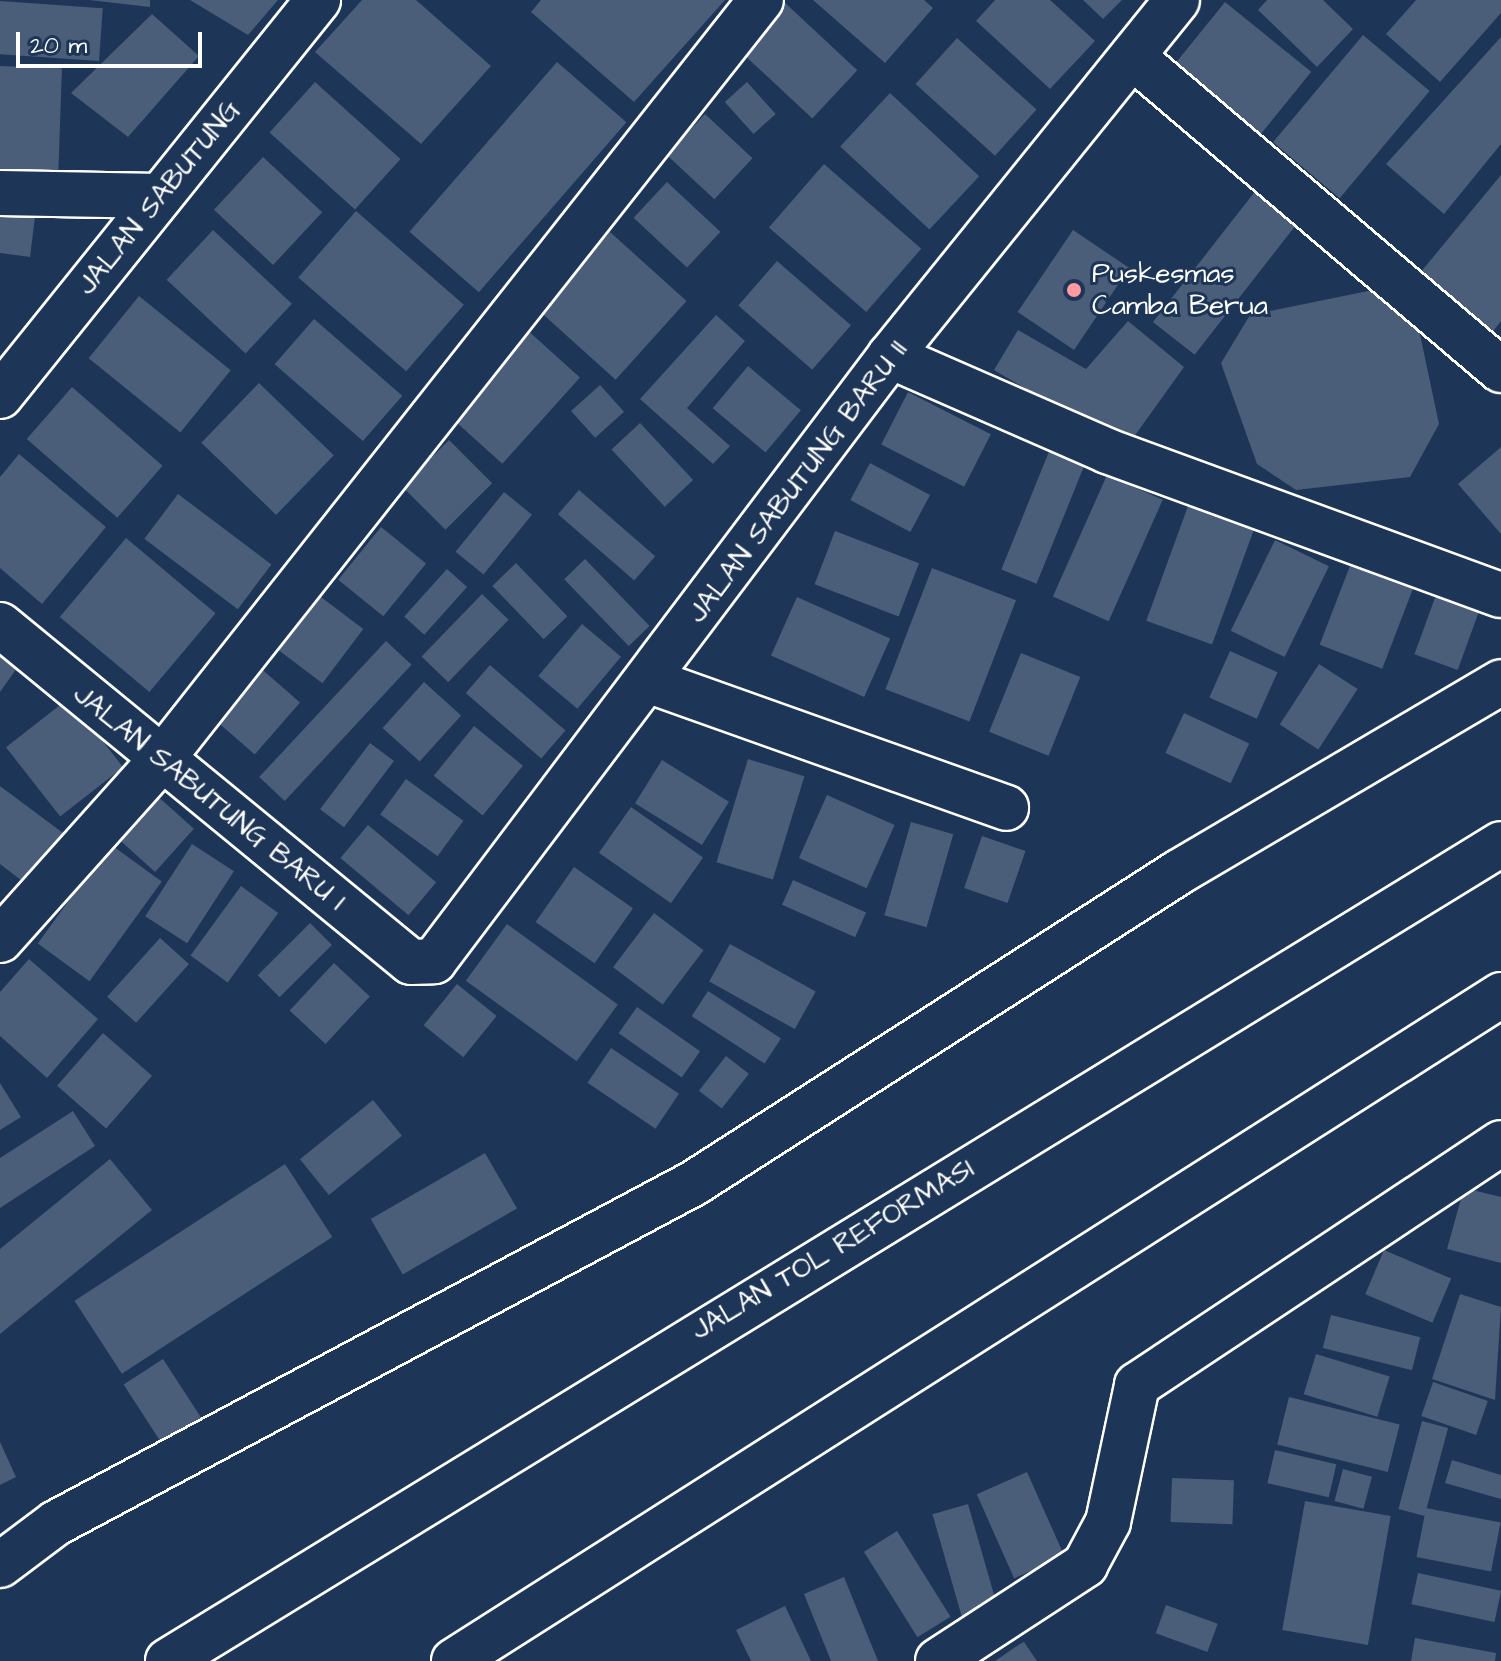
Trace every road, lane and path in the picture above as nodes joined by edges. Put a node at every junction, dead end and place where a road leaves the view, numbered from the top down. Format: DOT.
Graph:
graph roads {
  1 [pos="318,0"];
  2 [pos="761,0"];
  3 [pos="1177,0"];
  4 [pos="1133,57"];
  5 [pos="0,193"];
  6 [pos="160,196"];
  7 [pos="890,356"];
  8 [pos="1501,370"];
  9 [pos="0,396"];
  10 [pos="1501,595"];
  11 [pos="0,625"];
  12 [pos="650,681"];
  13 [pos="1501,682"];
  14 [pos="161,760"];
  15 [pos="1006,808"];
  16 [pos="1501,844"];
  17 [pos="0,940"];
  18 [pos="422,965"];
  19 [pos="1501,995"];
  20 [pos="1501,1143"];
  21 [pos="0,1565"];
  22 [pos="168,1661"];
  23 [pos="454,1661"];
  24 [pos="938,1661"];
  1 -- 6 [label="main road, JALAN SABUTUNG"];
  2 -- 14 [label="main road"];
  3 -- 4 [label="main road, JALAN SABUTUNG BARU II"];
  4 -- 7 [label="main road, JALAN SABUTUNG BARU II"];
  4 -- 8 [label="main road"];
  5 -- 6 [label="main road"];
  6 -- 9 [label="main road, JALAN SABUTUNG"];
  7 -- 10 [label="main road"];
  7 -- 12 [label="main road, JALAN SABUTUNG BARU II"];
  11 -- 14 [label="main road, JALAN SABUTUNG BARU I"];
  12 -- 15 [label="main road"];
  12 -- 18 [label="main road, JALAN SABUTUNG BARU II"];
  13 -- 21 [label="main road"];
  14 -- 17 [label="main road"];
  14 -- 18 [label="main road, JALAN SABUTUNG BARU I"];
  16 -- 22 [label="main road, JALAN TOL REFORMASI"];
  19 -- 23 [label="main road"];
  20 -- 24 [label="main road"];
}
